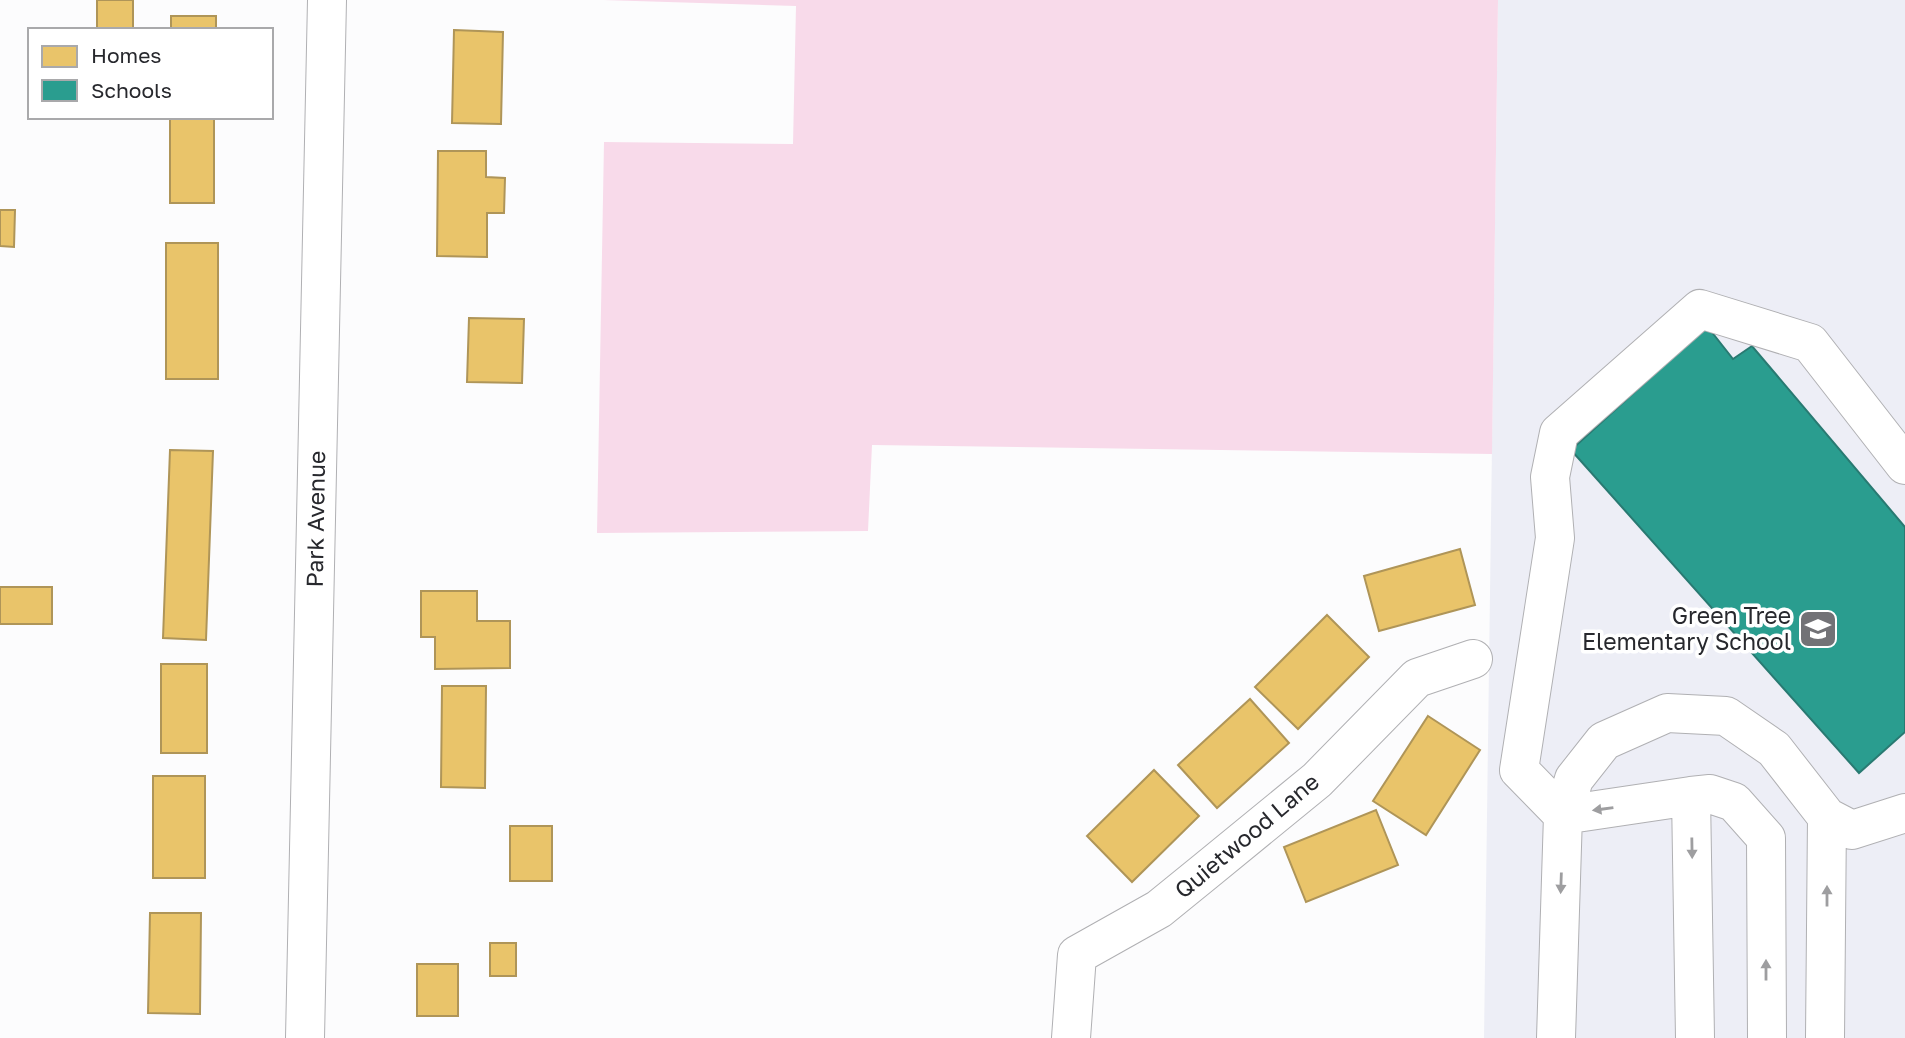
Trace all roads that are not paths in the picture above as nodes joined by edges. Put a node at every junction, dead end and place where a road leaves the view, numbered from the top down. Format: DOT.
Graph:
graph roads {
  1 [pos="327,0"];
  2 [pos="1905,466"];
  3 [pos="1473,659"];
  4 [pos="1691,796"];
  5 [pos="1905,813"];
  6 [pos="1563,815"];
  7 [pos="1827,817"];
  8 [pos="305,1038"];
  9 [pos="1071,1038"];
  10 [pos="1556,1038"];
  11 [pos="1695,1038"];
  12 [pos="1767,1038"];
  13 [pos="1825,1038"];
  1 -- 8 [label="street, Park Avenue"];
  2 -- 6 [label="street"];
  3 -- 9 [label="street, Quietwood Lane"];
  4 -- 6 [label="street, one-way"];
  4 -- 11 [label="street, one-way"];
  12 -- 4 [label="street, one-way"];
  5 -- 7 [label="street"];
  6 -- 7 [label="street"];
  6 -- 10 [label="street, one-way"];
  13 -- 7 [label="street, one-way"];
}
